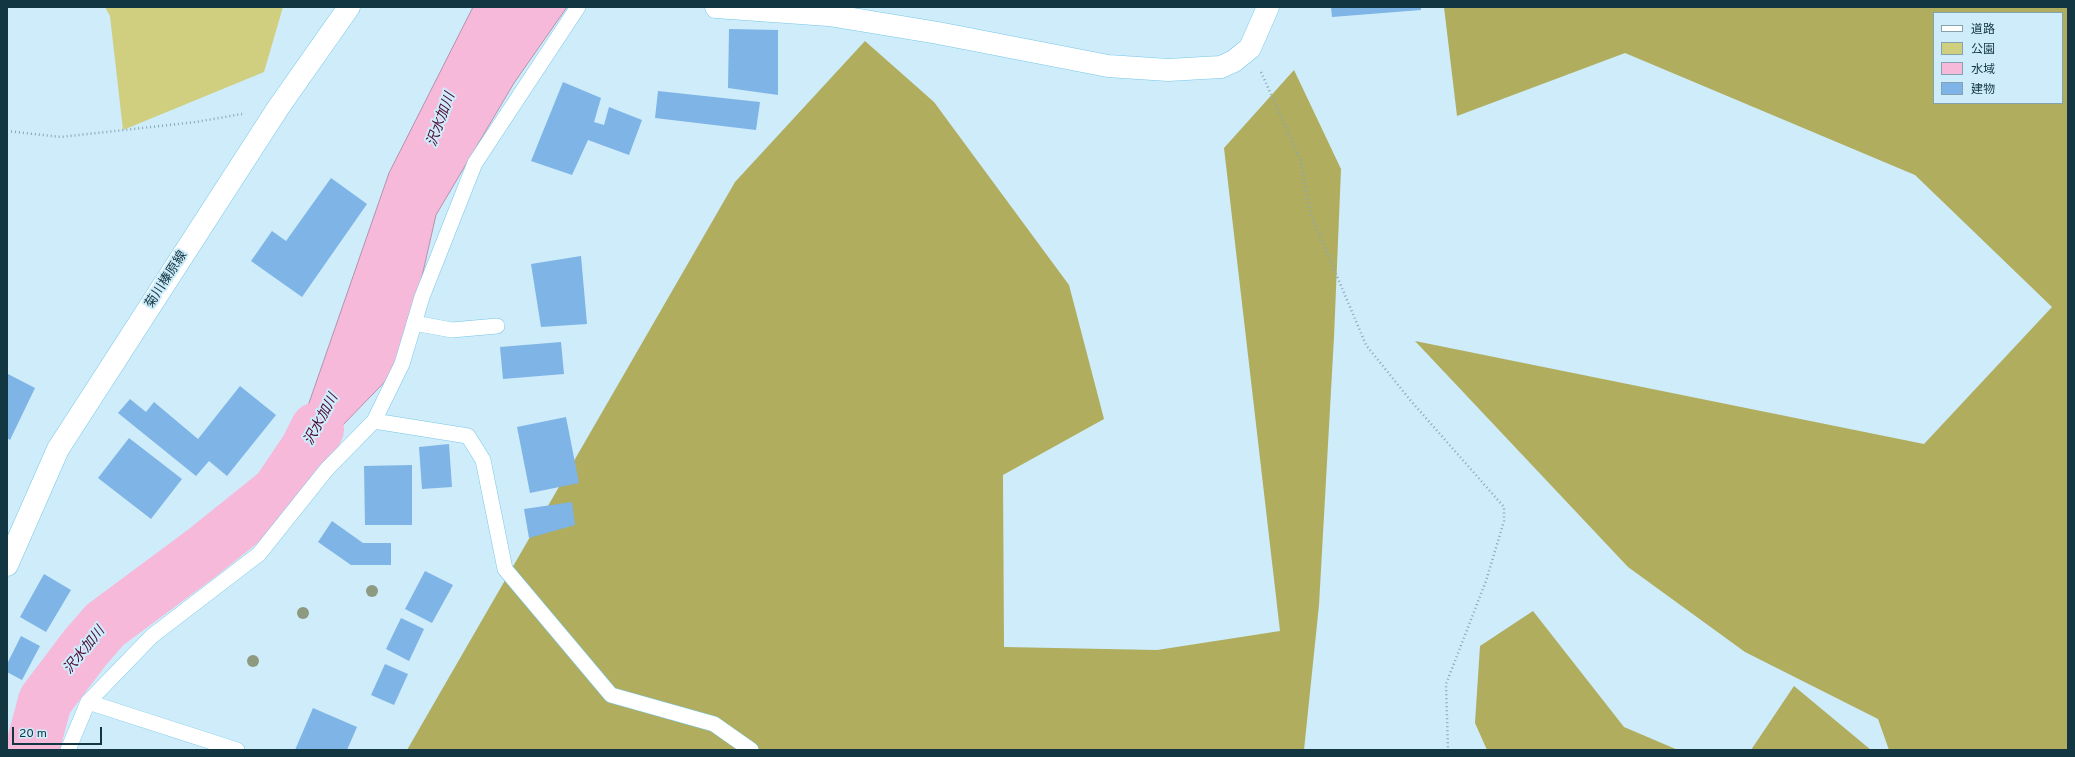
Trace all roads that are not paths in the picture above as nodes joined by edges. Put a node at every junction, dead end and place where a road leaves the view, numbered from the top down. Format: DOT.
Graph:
graph roads {
  1 [pos="349,7"];
  2 [pos="578,7"];
  3 [pos="716,7"];
  4 [pos="1268,7"];
  5 [pos="414,323"];
  6 [pos="497,326"];
  7 [pos="374,421"];
  8 [pos="7,564"];
  9 [pos="88,702"];
  10 [pos="68,750"];
  11 [pos="237,750"];
  12 [pos="751,750"];
  1 -- 8 [label="main road, 菊川榛原線"];
  2 -- 5 [label="lane"];
  3 -- 4 [label="main road"];
  5 -- 6 [label="lane"];
  5 -- 7 [label="lane"];
  7 -- 9 [label="lane"];
  7 -- 12 [label="lane"];
  9 -- 10 [label="lane"];
  9 -- 11 [label="lane"];
}
